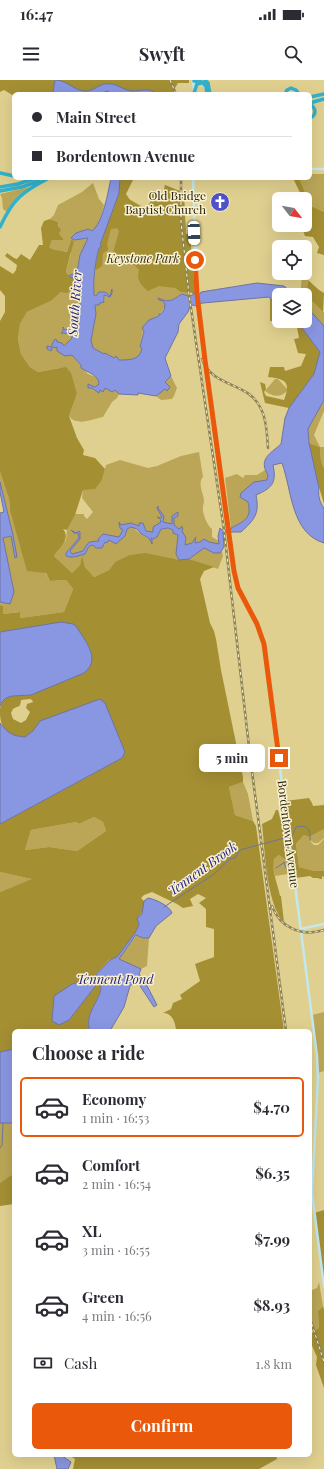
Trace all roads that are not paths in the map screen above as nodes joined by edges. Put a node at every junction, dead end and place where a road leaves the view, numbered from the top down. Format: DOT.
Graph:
graph roads {
  1 [pos="193,81"];
  2 [pos="204,81"];
  3 [pos="291,88"];
  4 [pos="283,89"];
  5 [pos="194,92"];
  6 [pos="194,92"];
  7 [pos="209,92"];
  8 [pos="286,92"];
  9 [pos="298,92"];
  10 [pos="324,94"];
  11 [pos="312,97"];
  12 [pos="324,99"];
  13 [pos="312,102"];
  14 [pos="312,105"];
  15 [pos="312,116"];
  16 [pos="312,169"];
  17 [pos="324,169"];
  18 [pos="0,173"];
  19 [pos="12,176"];
  20 [pos="30,180"];
  21 [pos="43,180"];
  22 [pos="45,180"];
  23 [pos="193,180"];
  24 [pos="0,187"];
  25 [pos="0,191"];
  26 [pos="0,227"];
  27 [pos="324,924"];
  28 [pos="301,930"];
  29 [pos="324,1286"];
  1 -- 2 [label="highway"];
  1 -- 5 [label="main road"];
  2 -- 6 [label="highway"];
  2 -- 7 [label="highway"];
  3 -- 4 [label="highway"];
  3 -- 8 [label="highway"];
  3 -- 9 [label="highway"];
  10 -- 11 [label="highway"];
  12 -- 13 [label="highway"];
  14 -- 15 [label="highway"];
  16 -- 17 [label="main road"];
  18 -- 19 [label="highway"];
  20 -- 24 [label="highway"];
  21 -- 25 [label="highway"];
  22 -- 26 [label="highway"];
  23 -- 28 [label="main road, Bordentown Avenue"];
  27 -- 28 [label="main road"];
  28 -- 29 [label="main road, Bordentown Avenue"];
}
